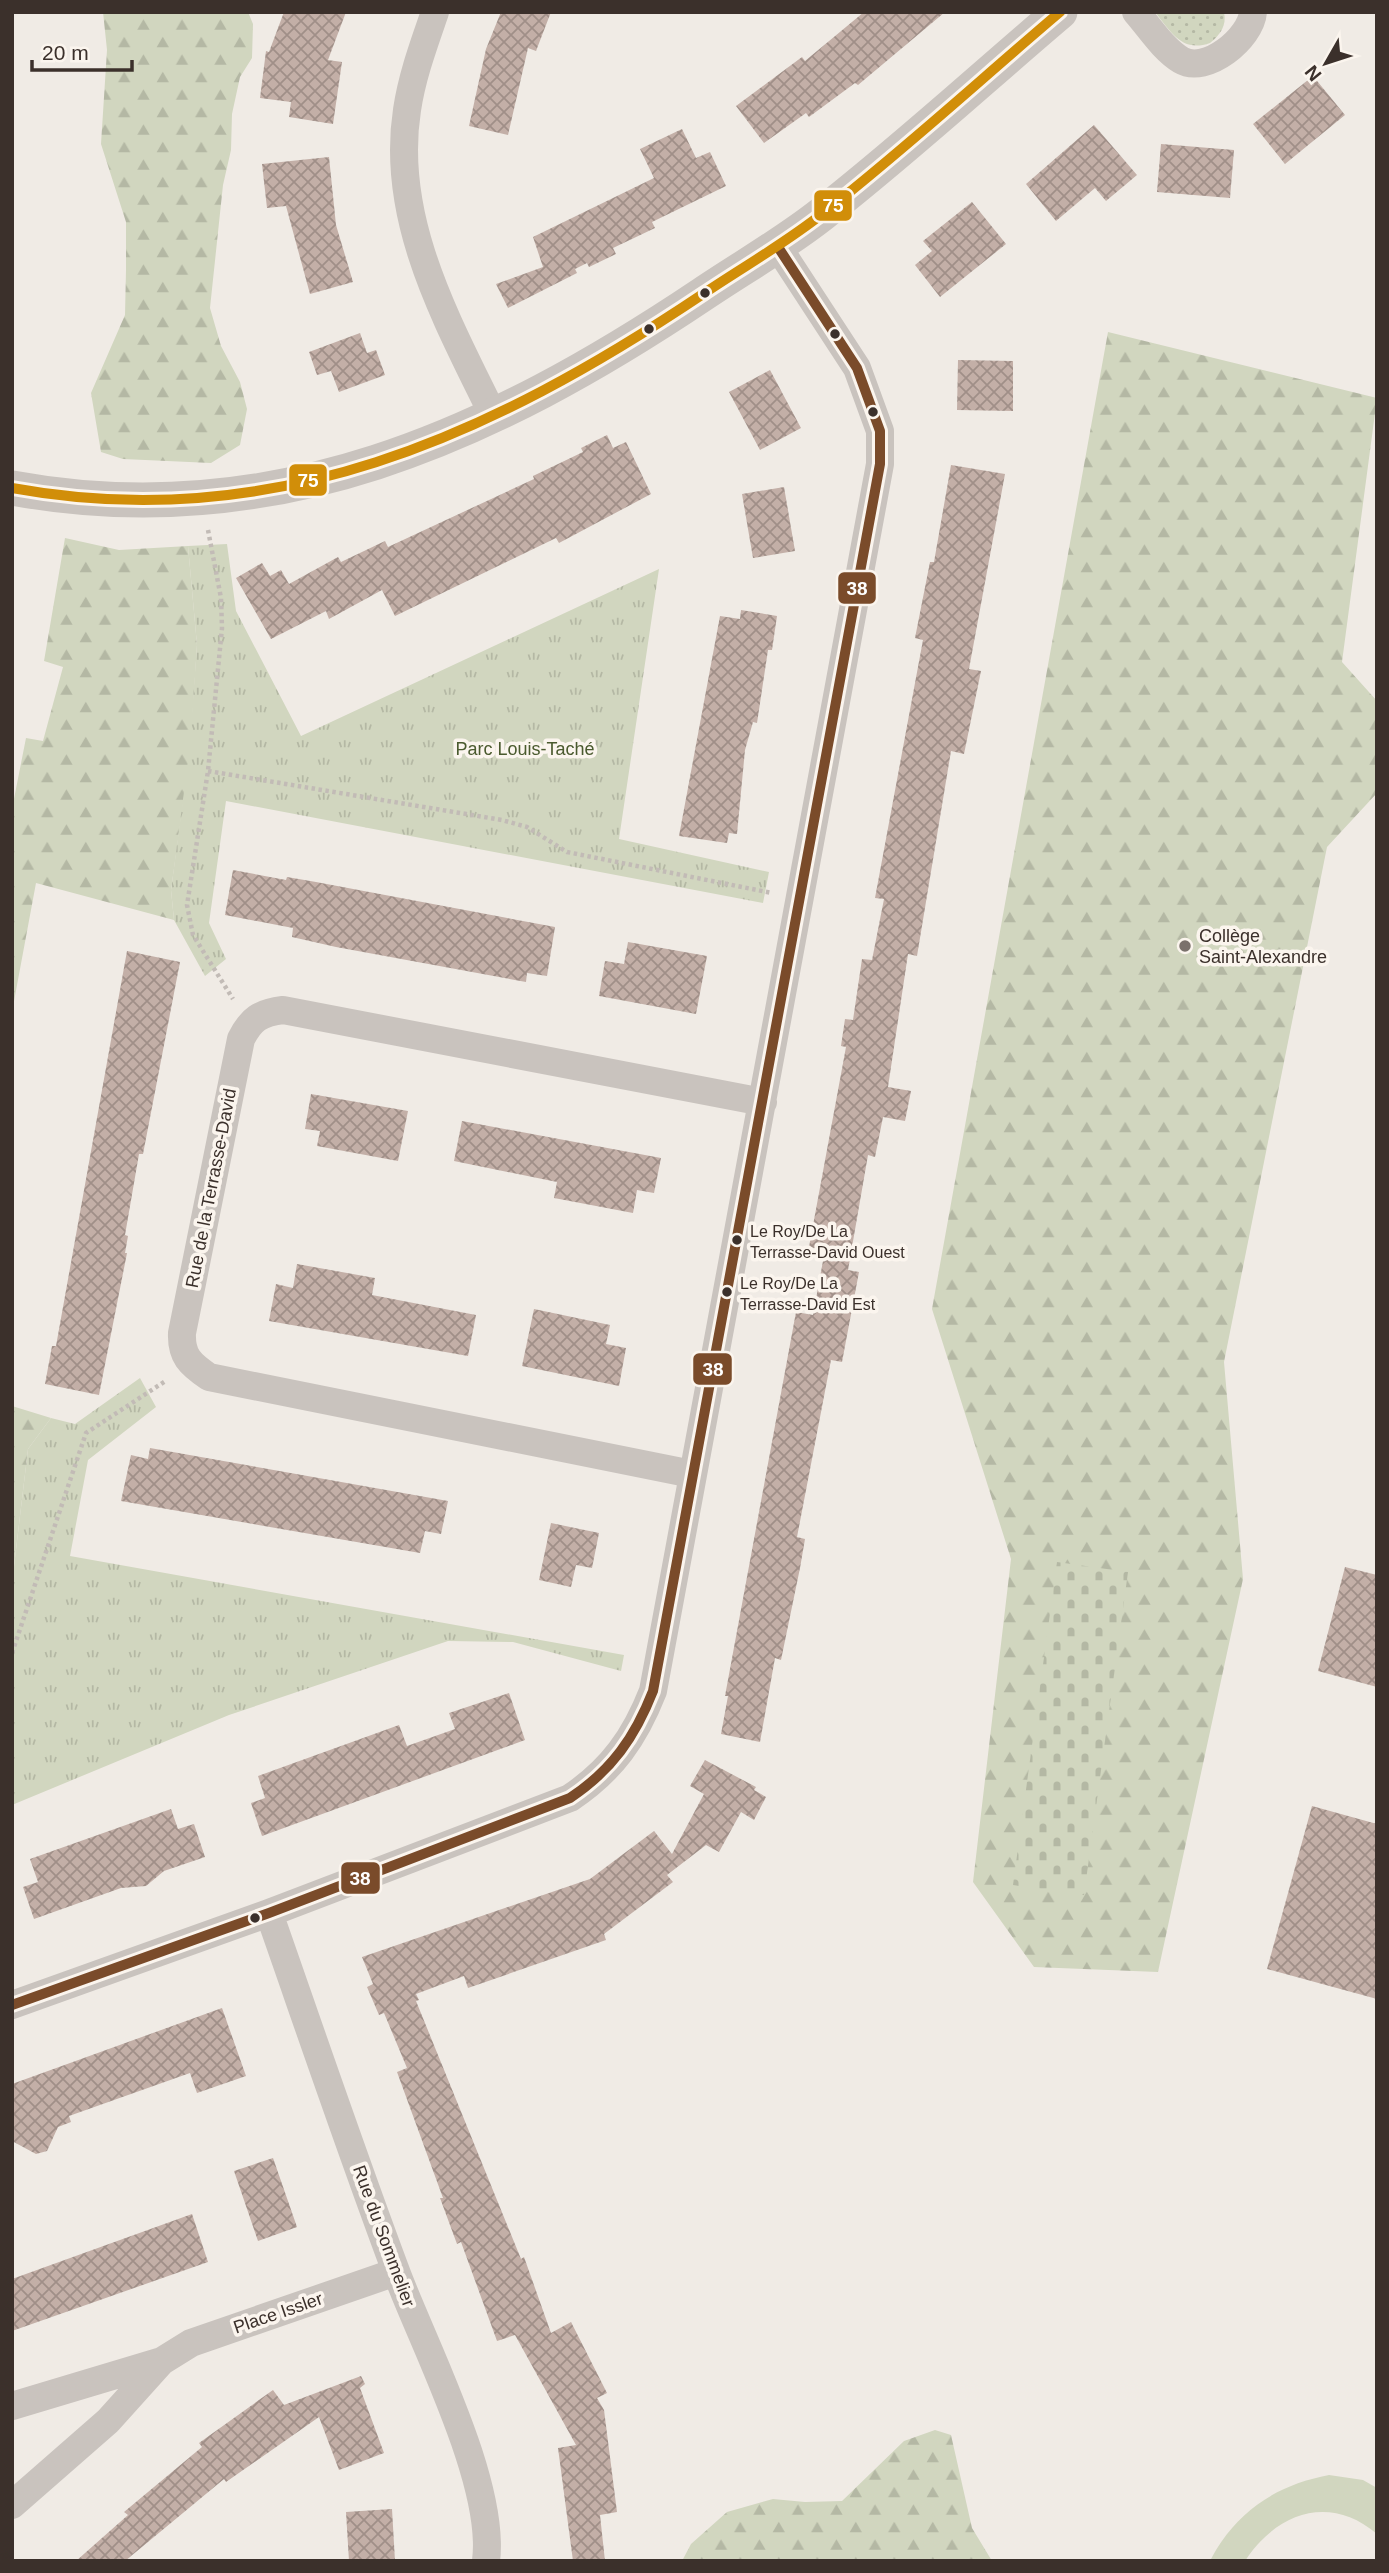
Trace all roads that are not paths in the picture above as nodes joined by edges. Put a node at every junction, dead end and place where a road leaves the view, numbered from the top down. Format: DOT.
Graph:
graph roads {
  1 [pos="435,12"];
  2 [pos="1060,12"];
  3 [pos="1136,12"];
  4 [pos="1253,12"];
  5 [pos="778,247"];
  6 [pos="492,415"];
  7 [pos="12,488"];
  8 [pos="763,1102"];
  9 [pos="692,1474"];
  10 [pos="269,1913"];
  11 [pos="12,2005"];
  12 [pos="397,2272"];
  13 [pos="162,2361"];
  14 [pos="12,2406"];
  15 [pos="12,2505"];
  16 [pos="486,2561"];
  1 -- 6 [label="street"];
  2 -- 5 [label="street"];
  3 -- 4 [label="street"];
  5 -- 6 [label="street"];
  5 -- 8 [label="street"];
  6 -- 7 [label="street"];
  8 -- 9 [label="street"];
  8 -- 9 [label="street, Rue de la Terrasse-David"];
  9 -- 10 [label="street"];
  10 -- 11 [label="street"];
  10 -- 12 [label="street, Rue du Sommelier"];
  12 -- 13 [label="street, Place Issler"];
  12 -- 16 [label="street, Rue du Sommelier"];
  13 -- 14 [label="street, Place Issler"];
  13 -- 15 [label="street, Place Issler"];
}
